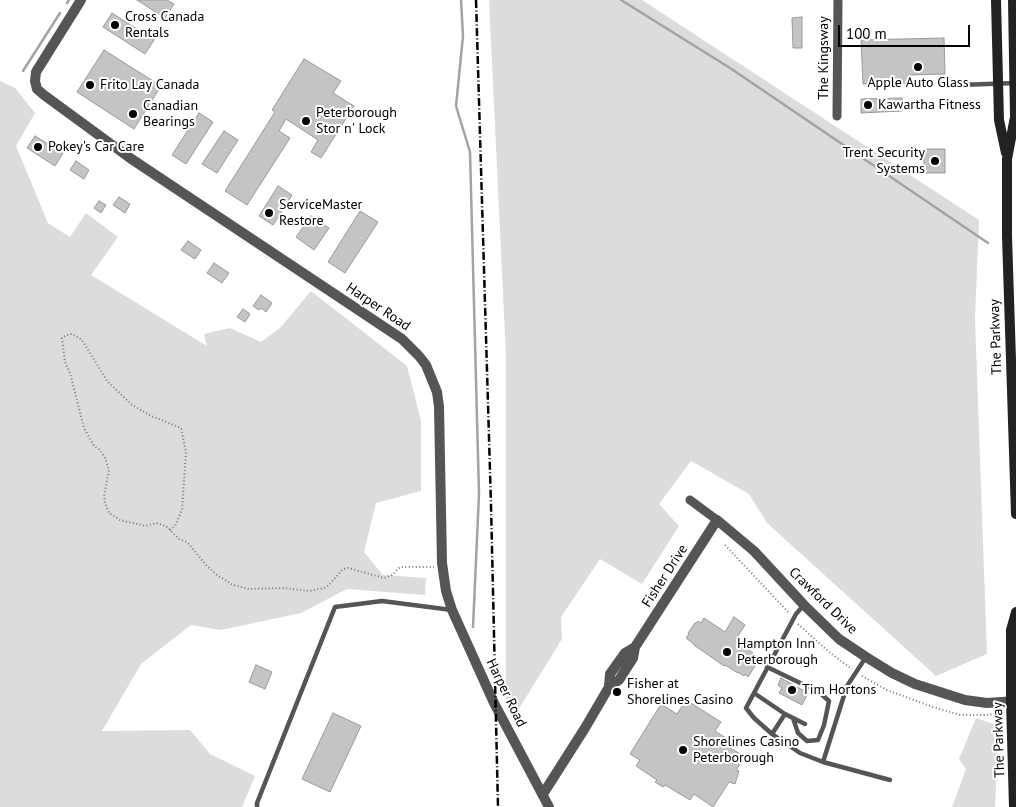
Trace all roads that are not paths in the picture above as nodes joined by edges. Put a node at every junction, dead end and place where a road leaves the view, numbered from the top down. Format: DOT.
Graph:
graph roads {
  1 [pos="80,0"];
  2 [pos="838,0"];
  3 [pos="996,0"];
  4 [pos="1013,0"];
  5 [pos="1015,83"];
  6 [pos="998,84"];
  7 [pos="959,85"];
  8 [pos="837,116"];
  9 [pos="1007,159"];
  10 [pos="690,500"];
  11 [pos="1016,514"];
  12 [pos="717,520"];
  13 [pos="804,605"];
  14 [pos="452,610"];
  15 [pos="1016,612"];
  16 [pos="866,658"];
  17 [pos="768,668"];
  18 [pos="754,693"];
  19 [pos="1014,702"];
  20 [pos="785,714"];
  21 [pos="793,718"];
  22 [pos="805,724"];
  23 [pos="772,734"];
  24 [pos="823,762"];
  25 [pos="890,780"];
  26 [pos="543,794"];
  27 [pos="257,807"];
  28 [pos="549,807"];
  29 [pos="1014,807"];
  1 -- 14 [label="street, Harper Road"];
  2 -- 8 [label="street, The Kingsway"];
  3 -- 6 [label="main road, The Parkway"];
  4 -- 5 [label="main road, The Parkway"];
  5 -- 6 [label="lane"];
  5 -- 9 [label="main road, The Parkway"];
  6 -- 7 [label="lane"];
  6 -- 9 [label="main road, The Parkway"];
  9 -- 11 [label="main road, The Parkway"];
  10 -- 12 [label="street, Crawford Drive"];
  12 -- 13 [label="street, Crawford Drive"];
  12 -- 26 [label="street, Fisher Drive"];
  13 -- 16 [label="street, Crawford Drive"];
  13 -- 17 [label="lane"];
  14 -- 26 [label="street, Harper Road"];
  14 -- 27 [label="lane"];
  15 -- 19 [label="main road, The Parkway"];
  16 -- 19 [label="street, Crawford Drive"];
  16 -- 24 [label="lane"];
  17 -- 18 [label="lane"];
  17 -- 21 [label="lane"];
  18 -- 20 [label="lane"];
  18 -- 23 [label="lane"];
  19 -- 29 [label="main road, The Parkway"];
  20 -- 21 [label="lane"];
  20 -- 23 [label="lane"];
  21 -- 22 [label="lane"];
  23 -- 24 [label="lane"];
  24 -- 25 [label="lane"];
  26 -- 28 [label="street, Harper Road"];
}
